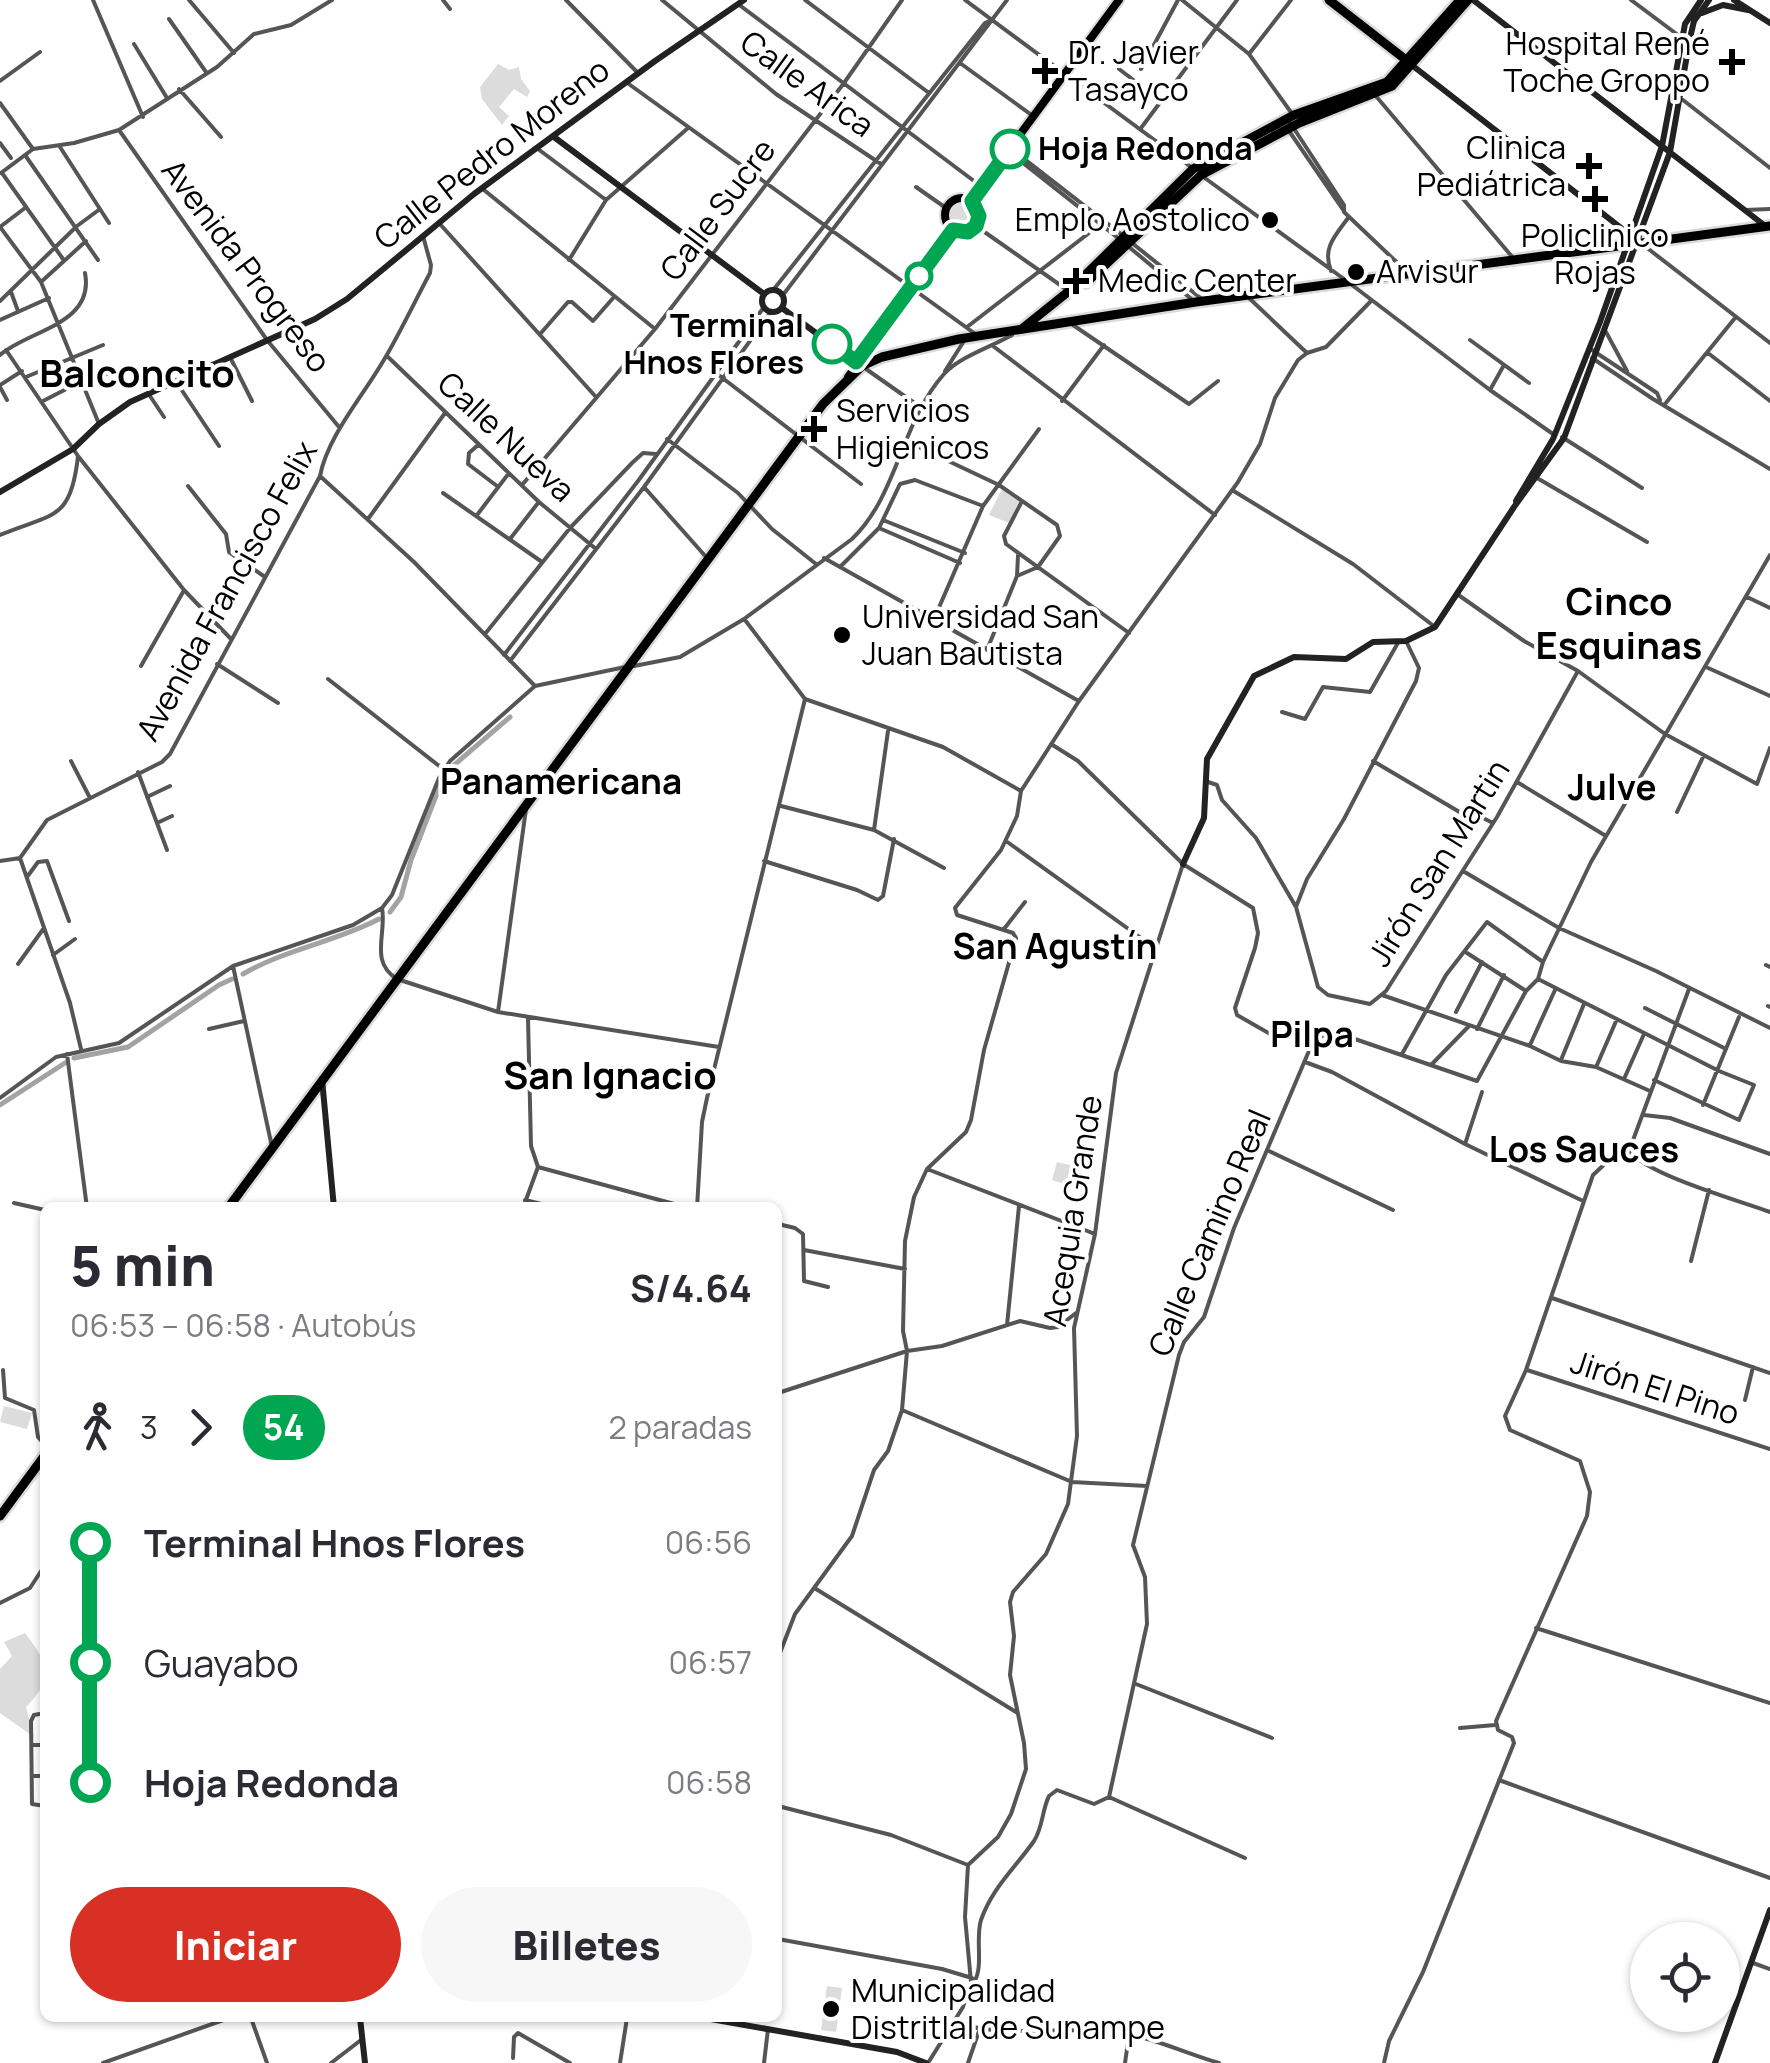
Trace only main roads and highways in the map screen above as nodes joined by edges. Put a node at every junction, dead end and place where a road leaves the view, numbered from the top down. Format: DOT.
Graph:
graph roads {
  1 [pos="1119,0"];
  2 [pos="1329,0"];
  3 [pos="1460,0"];
  4 [pos="1471,0"];
  5 [pos="1410,63"];
  6 [pos="972,201"];
  7 [pos="1768,228"];
  8 [pos="953,230"];
  9 [pos="1025,329"];
  10 [pos="859,364"];
  11 [pos="232,1202"];
  12 [pos="40,1463"];
  13 [pos="0,1516"];
  1 -- 6 [label="main road"];
  2 -- 5 [label="highway"];
  3 -- 5 [label="highway"];
  4 -- 5 [label="highway"];
  5 -- 9 [label="highway"];
  6 -- 8 [label="main road"];
  6 -- 8 [label="main road"];
  7 -- 9 [label="highway"];
  8 -- 10 [label="main road"];
  9 -- 10 [label="highway"];
  10 -- 11 [label="highway"];
  12 -- 13 [label="highway"];
}
